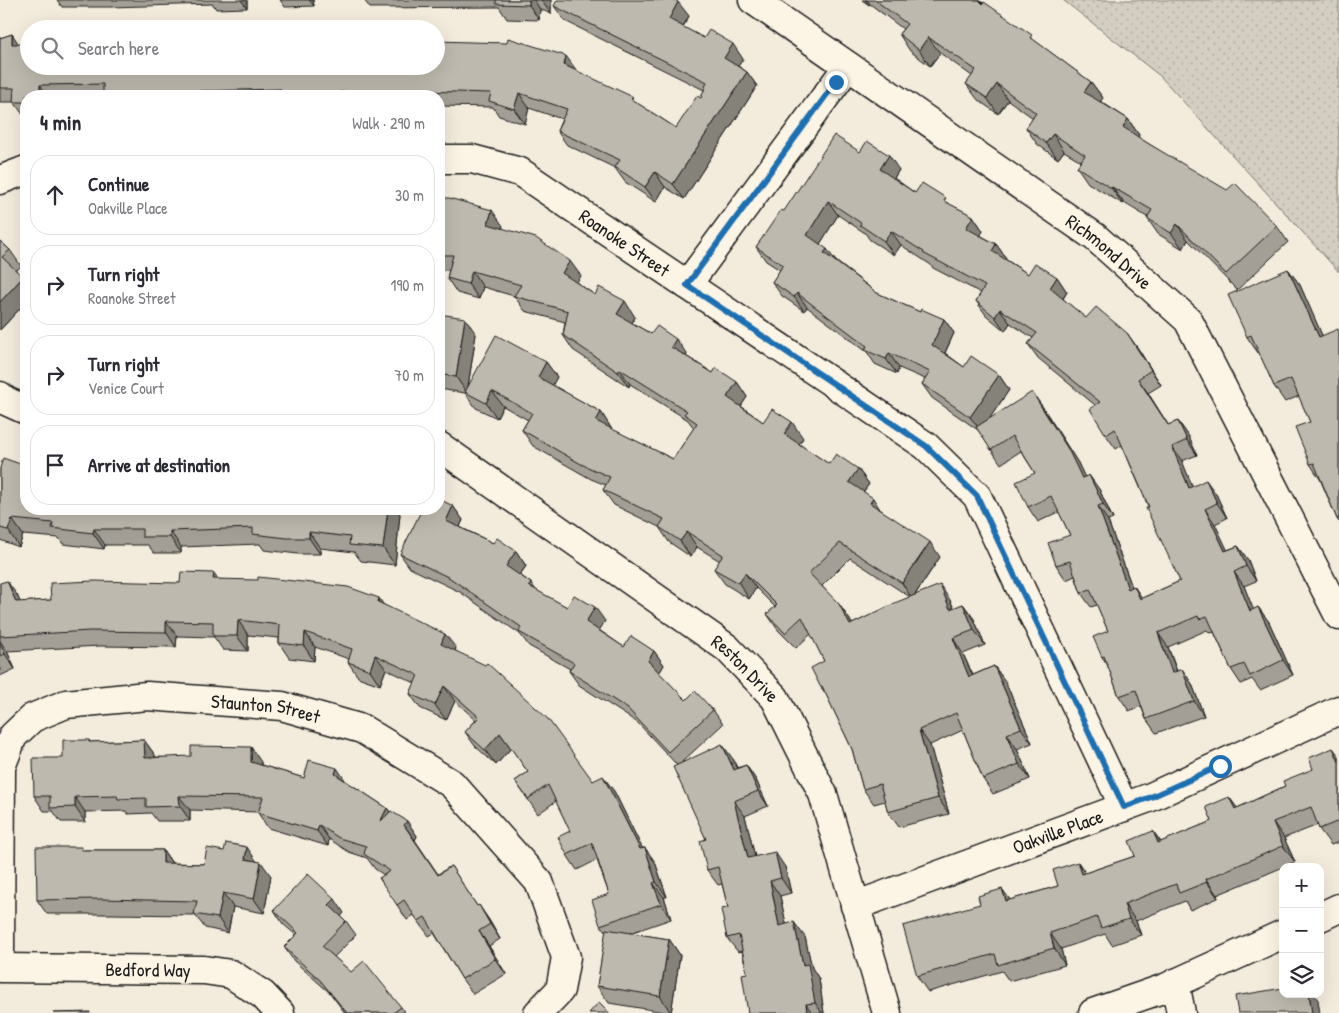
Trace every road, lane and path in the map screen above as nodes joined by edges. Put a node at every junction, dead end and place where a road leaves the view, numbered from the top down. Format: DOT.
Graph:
graph roads {
  1 [pos="753,0"];
  2 [pos="848,66"];
  3 [pos="445,160"];
  4 [pos="20,172"];
  5 [pos="0,180"];
  6 [pos="687,285"];
  7 [pos="0,396"];
  8 [pos="20,407"];
  9 [pos="445,450"];
  10 [pos="1339,616"];
  11 [pos="1339,710"];
  12 [pos="1124,807"];
  13 [pos="856,906"];
  14 [pos="1339,908"];
  15 [pos="1324,914"];
  16 [pos="1279,936"];
  17 [pos="0,951"];
  18 [pos="0,968"];
  19 [pos="1175,983"];
  20 [pos="280,1013"];
  21 [pos="538,1013"];
  22 [pos="887,1013"];
  23 [pos="1093,1013"];
  24 [pos="1181,1013"];
  1 -- 2 [label="street, Richmond Drive"];
  2 -- 6 [label="street"];
  2 -- 10 [label="street, Richmond Drive"];
  3 -- 6 [label="street, Roanoke Street"];
  4 -- 5 [label="street"];
  6 -- 12 [label="street, Roanoke Street"];
  7 -- 8 [label="street"];
  9 -- 13 [label="street, Reston Drive"];
  11 -- 12 [label="street, Oakville Place"];
  12 -- 13 [label="street, Oakville Place"];
  13 -- 22 [label="street, Reston Drive"];
  14 -- 15 [label="street"];
  16 -- 19 [label="street"];
  17 -- 21 [label="street, Staunton Street"];
  18 -- 20 [label="street, Bedford Way"];
  19 -- 23 [label="street"];
  19 -- 24 [label="street"];
}
